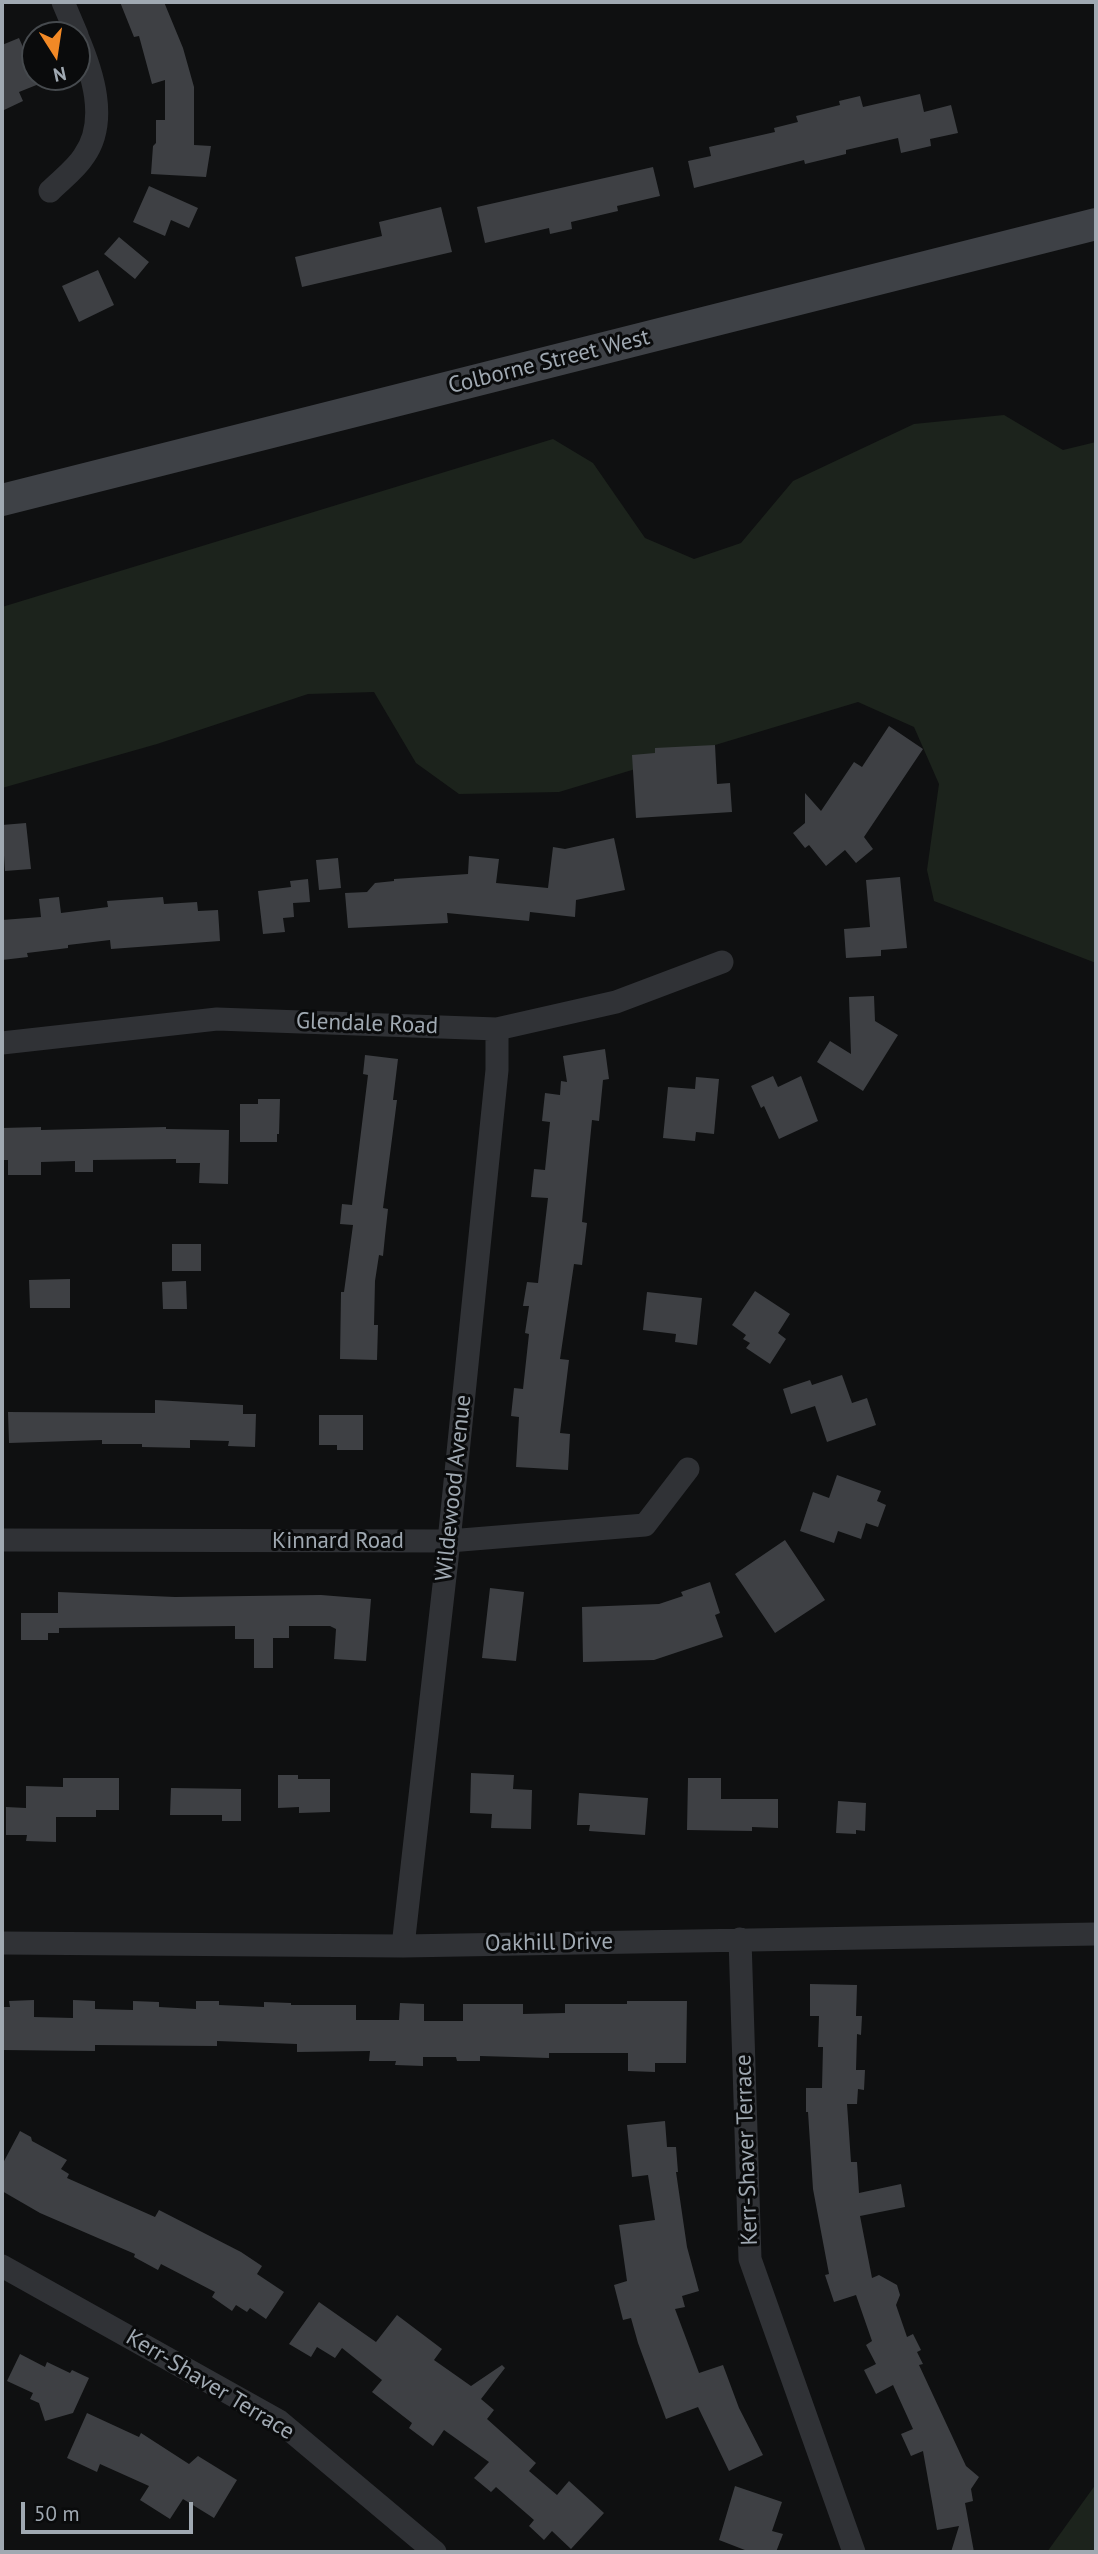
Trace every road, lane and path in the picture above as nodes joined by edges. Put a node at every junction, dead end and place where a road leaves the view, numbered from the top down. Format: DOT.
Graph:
graph roads {
  1 [pos="63,2"];
  2 [pos="71,21"];
  3 [pos="91,76"];
  4 [pos="50,191"];
  5 [pos="1096,224"];
  6 [pos="2,500"];
  7 [pos="722,962"];
  8 [pos="497,1029"];
  9 [pos="2,1043"];
  10 [pos="688,1469"];
  11 [pos="2,1540"];
  12 [pos="449,1541"];
  13 [pos="1096,1934"];
  14 [pos="740,1940"];
  15 [pos="2,1943"];
  16 [pos="403,1945"];
  17 [pos="2,2266"];
  18 [pos="435,2552"];
  19 [pos="854,2552"];
  1 -- 2 [label="street"];
  3 -- 4 [label="street"];
  5 -- 6 [label="main road, Colborne Street West"];
  7 -- 8 [label="street, Glendale Road"];
  8 -- 9 [label="street, Glendale Road"];
  8 -- 12 [label="street, Wildewood Avenue"];
  10 -- 12 [label="street, Kinnard Road"];
  11 -- 12 [label="street, Kinnard Road"];
  12 -- 16 [label="street, Wildewood Avenue"];
  13 -- 14 [label="street, Oakhill Drive"];
  14 -- 16 [label="street, Oakhill Drive"];
  14 -- 19 [label="street, Kerr-Shaver Terrace"];
  15 -- 16 [label="street, Oakhill Drive"];
  17 -- 18 [label="street, Kerr-Shaver Terrace"];
}
